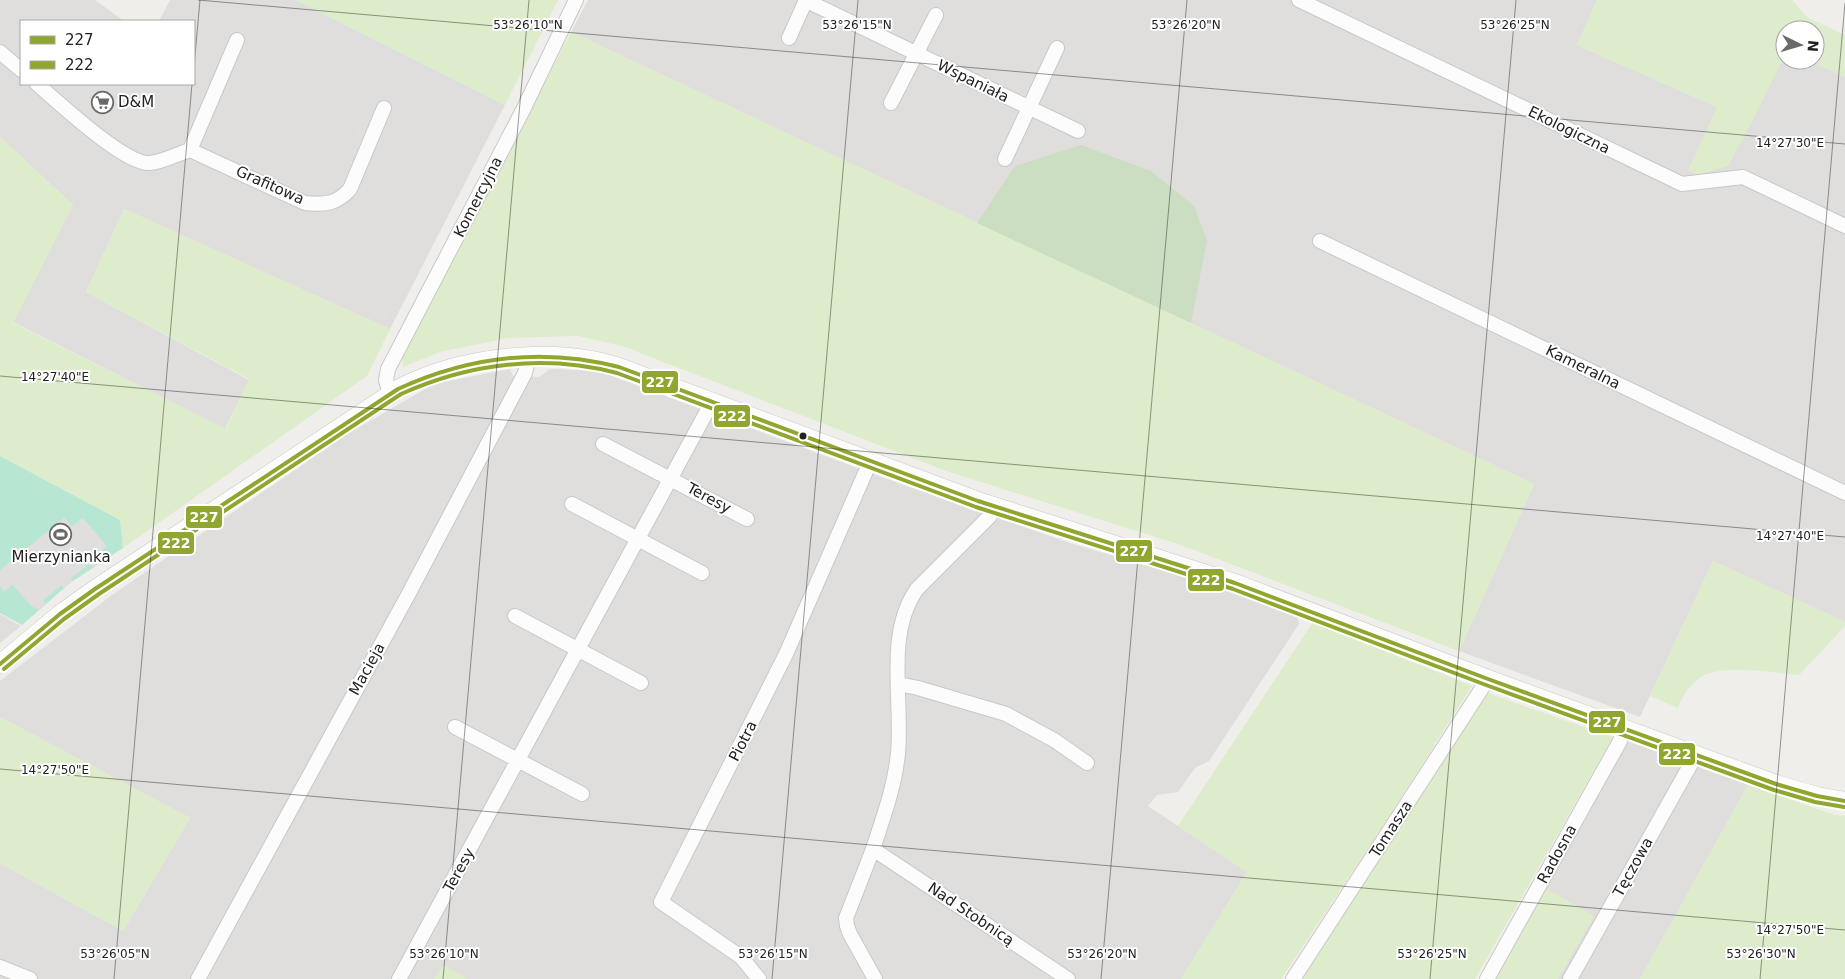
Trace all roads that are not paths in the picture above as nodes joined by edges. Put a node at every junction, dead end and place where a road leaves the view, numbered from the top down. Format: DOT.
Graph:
graph roads {
  1 [pos="576,0"];
  2 [pos="806,0"];
  3 [pos="1299,0"];
  4 [pos="936,15"];
  5 [pos="789,38"];
  6 [pos="236,40"];
  7 [pos="1058,48"];
  8 [pos="0,52"];
  9 [pos="917,54"];
  10 [pos="20,69"];
  11 [pos="38,85"];
  12 [pos="891,103"];
  13 [pos="384,108"];
  14 [pos="1029,108"];
  15 [pos="1078,131"];
  16 [pos="190,150"];
  17 [pos="1005,159"];
  18 [pos="1845,226"];
  19 [pos="1320,241"];
  20 [pos="528,356"];
  21 [pos="390,394"];
  22 [pos="712,402"];
  23 [pos="603,444"];
  24 [pos="870,462"];
  25 [pos="670,478"];
  26 [pos="1845,493"];
  27 [pos="572,504"];
  28 [pos="993,506"];
  29 [pos="747,519"];
  30 [pos="637,539"];
  31 [pos="702,573"];
  32 [pos="515,616"];
  33 [pos="578,650"];
  34 [pos="0,664"];
  35 [pos="1488,679"];
  36 [pos="641,683"];
  37 [pos="899,684"];
  38 [pos="455,727"];
  39 [pos="1624,729"];
  40 [pos="1696,755"];
  41 [pos="518,760"];
  42 [pos="1087,763"];
  43 [pos="582,794"];
  44 [pos="1845,800"];
  45 [pos="873,849"];
  46 [pos="0,967"];
  47 [pos="30,979"];
  48 [pos="198,979"];
  49 [pos="399,979"];
  50 [pos="759,979"];
  51 [pos="875,979"];
  52 [pos="1068,979"];
  53 [pos="1293,979"];
  54 [pos="1487,979"];
  55 [pos="1570,979"];
  1 -- 21 [label="street, Komercyjna"];
  2 -- 5 [label="street, Wspaniała"];
  2 -- 9 [label="street, Wspaniała"];
  3 -- 18 [label="street, Ekologiczna"];
  4 -- 9 [label="street"];
  6 -- 16 [label="street"];
  7 -- 14 [label="street"];
  8 -- 10 [label="street"];
  9 -- 12 [label="street"];
  9 -- 14 [label="street, Wspaniała"];
  11 -- 16 [label="street"];
  13 -- 16 [label="street, Grafitowa"];
  14 -- 15 [label="street, Wspaniała"];
  14 -- 17 [label="street"];
  19 -- 26 [label="street, Kameralna"];
  20 -- 21 [label="street"];
  20 -- 22 [label="street"];
  20 -- 48 [label="street, Macieja"];
  21 -- 34 [label="street"];
  22 -- 24 [label="street"];
  22 -- 25 [label="street, Teresy"];
  23 -- 25 [label="street, Teresy"];
  24 -- 28 [label="street"];
  24 -- 50 [label="street, Piotra"];
  25 -- 29 [label="street, Teresy"];
  25 -- 30 [label="street, Teresy"];
  27 -- 30 [label="street"];
  28 -- 35 [label="street"];
  28 -- 37 [label="street"];
  30 -- 31 [label="street"];
  30 -- 33 [label="street, Teresy"];
  32 -- 33 [label="street"];
  33 -- 36 [label="street"];
  33 -- 41 [label="street, Teresy"];
  35 -- 39 [label="street"];
  35 -- 53 [label="street, Tomasza"];
  37 -- 42 [label="street"];
  37 -- 45 [label="street"];
  38 -- 41 [label="street"];
  39 -- 40 [label="street"];
  39 -- 54 [label="street, Radosna"];
  40 -- 44 [label="street"];
  40 -- 55 [label="street, Tęczowa"];
  41 -- 43 [label="street"];
  41 -- 49 [label="street, Teresy"];
  45 -- 51 [label="street"];
  45 -- 52 [label="street, Nad Stobnicą"];
  46 -- 47 [label="street"];
}
